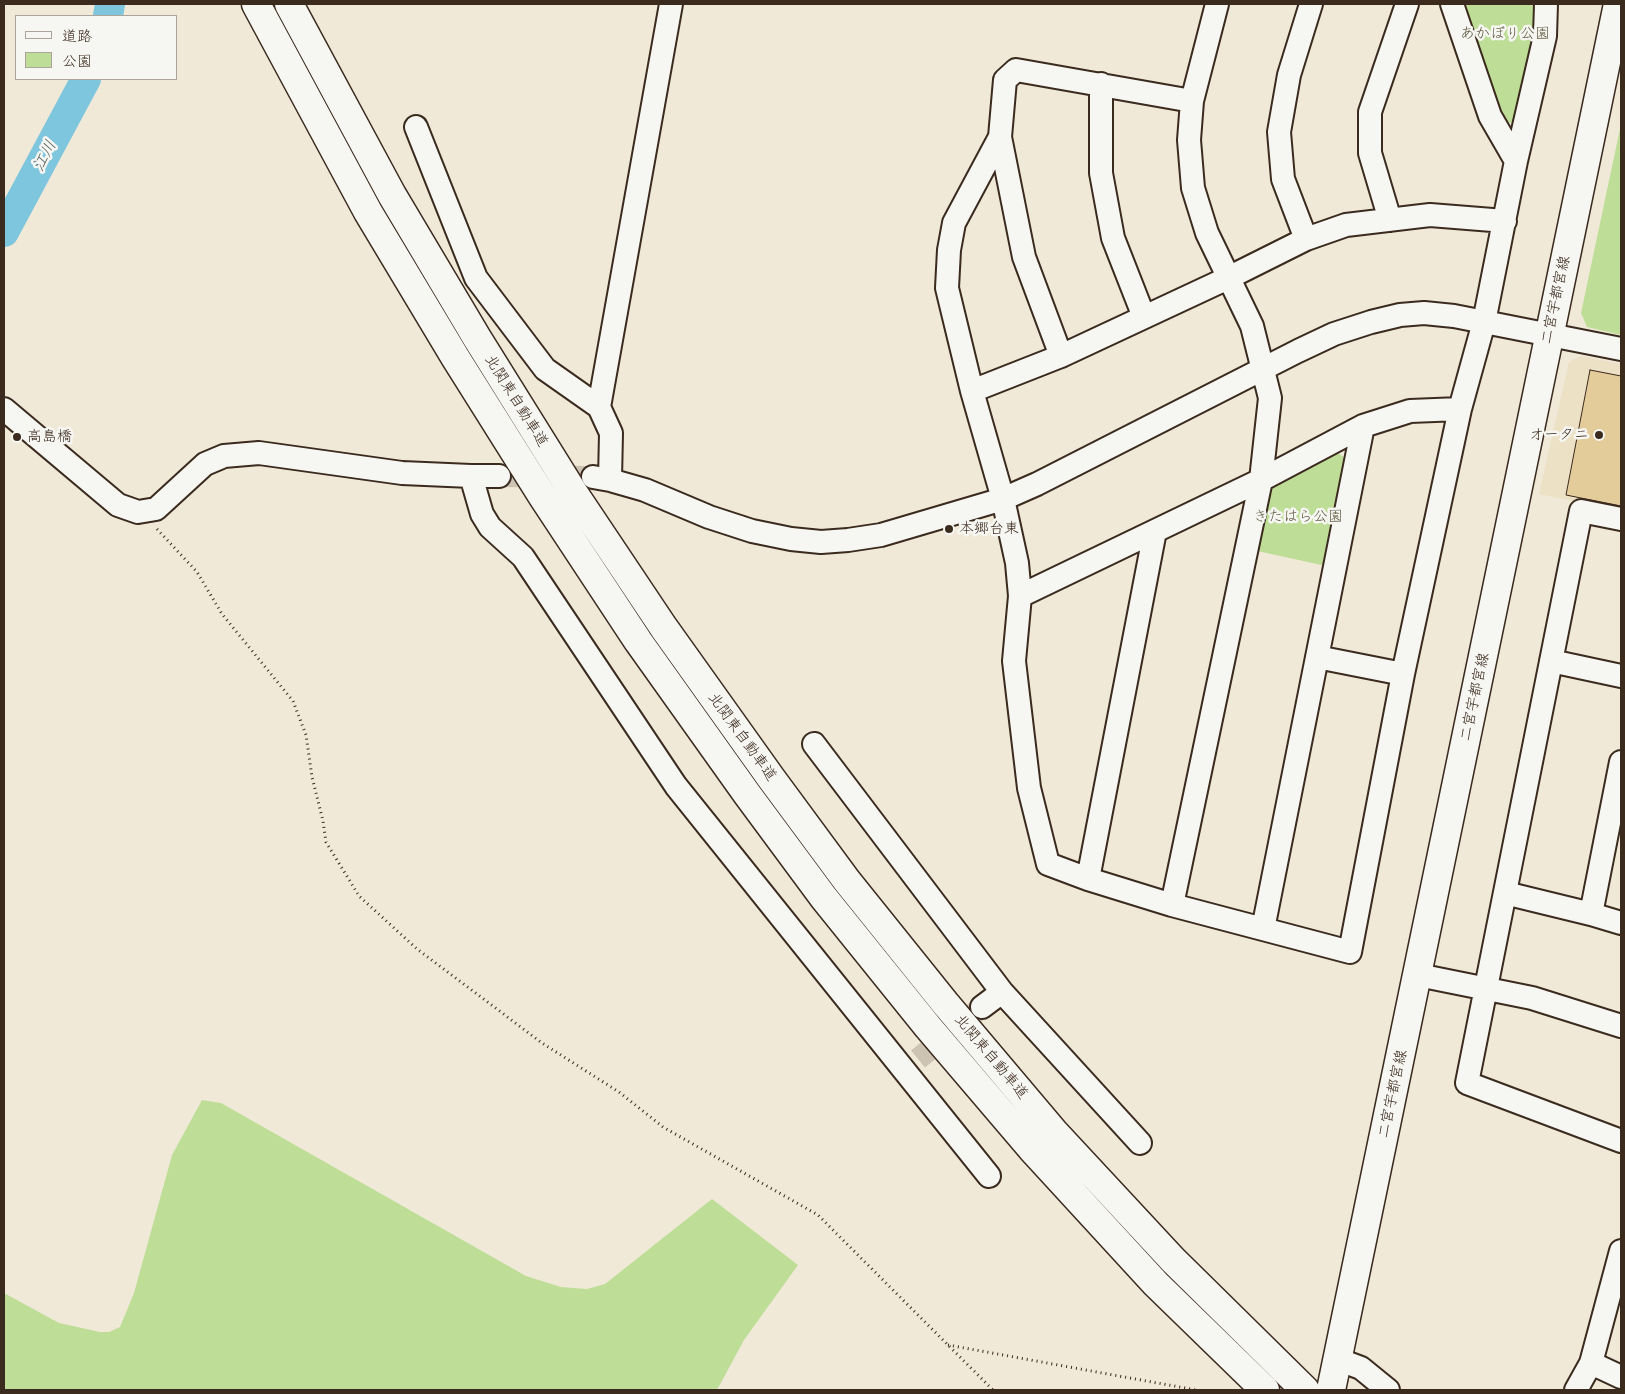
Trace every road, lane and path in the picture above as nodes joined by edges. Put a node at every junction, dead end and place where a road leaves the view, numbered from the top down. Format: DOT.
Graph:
graph roads {
  1 [pos="256,4"];
  2 [pos="289,4"];
  3 [pos="672,4"];
  4 [pos="1217,4"];
  5 [pos="1312,4"];
  6 [pos="1407,4"];
  7 [pos="1452,4"];
  8 [pos="1546,4"];
  9 [pos="1618,4"];
  10 [pos="1101,84"];
  11 [pos="1192,101"];
  12 [pos="416,127"];
  13 [pos="1000,137"];
  14 [pos="1516,161"];
  15 [pos="1390,220"];
  16 [pos="1505,221"];
  17 [pos="1306,239"];
  18 [pos="1228,278"];
  19 [pos="1144,317"];
  20 [pos="1484,322"];
  21 [pos="1549,334"];
  22 [pos="1621,349"];
  23 [pos="1061,356"];
  24 [pos="1264,369"];
  25 [pos="972,391"];
  26 [pos="599,407"];
  27 [pos="4,409"];
  28 [pos="1460,409"];
  29 [pos="1364,426"];
  30 [pos="471,476"];
  31 [pos="499,476"];
  32 [pos="1261,480"];
  33 [pos="1003,499"];
  34 [pos="138,512"];
  35 [pos="1621,519"];
  36 [pos="1155,531"];
  37 [pos="1020,596"];
  38 [pos="1317,657"];
  39 [pos="1551,661"];
  40 [pos="1403,674"];
  41 [pos="1621,676"];
  42 [pos="814,744"];
  43 [pos="1621,762"];
  44 [pos="1088,879"];
  45 [pos="1505,893"];
  46 [pos="1172,905"];
  47 [pos="1591,914"];
  48 [pos="1621,923"];
  49 [pos="1263,929"];
  50 [pos="1418,975"];
  51 [pos="1485,990"];
  52 [pos="1002,992"];
  53 [pos="982,1007"];
  54 [pos="1621,1026"];
  55 [pos="1621,1141"];
  56 [pos="1140,1143"];
  57 [pos="989,1176"];
  58 [pos="1621,1257"];
  59 [pos="948,1345"];
  60 [pos="1337,1359"];
  61 [pos="1591,1363"];
  62 [pos="1621,1377"];
  63 [pos="1303,1389"];
  64 [pos="993,1390"];
  65 [pos="1196,1390"];
  66 [pos="1266,1390"];
  67 [pos="1331,1390"];
  68 [pos="1388,1390"];
  69 [pos="1576,1390"];
  1 -- 66 [label="main road, 北関東自動車道"];
  2 -- 63 [label="main road, 北関東自動車道"];
  3 -- 26 [label="street"];
  4 -- 11 [label="street"];
  5 -- 17 [label="street"];
  6 -- 15 [label="street"];
  7 -- 14 [label="street"];
  8 -- 14 [label="street"];
  9 -- 21 [label="main road, 二宮宇都宮線"];
  10 -- 11 [label="street"];
  10 -- 13 [label="street"];
  10 -- 19 [label="street"];
  11 -- 18 [label="street"];
  12 -- 26 [label="street"];
  13 -- 23 [label="street"];
  13 -- 25 [label="street"];
  14 -- 16 [label="street"];
  15 -- 16 [label="street"];
  15 -- 17 [label="street"];
  16 -- 20 [label="street"];
  17 -- 18 [label="street"];
  18 -- 19 [label="street"];
  18 -- 24 [label="street"];
  19 -- 23 [label="street"];
  20 -- 21 [label="street"];
  20 -- 24 [label="street"];
  20 -- 28 [label="street"];
  21 -- 22 [label="street"];
  21 -- 50 [label="main road, 二宮宇都宮線"];
  23 -- 25 [label="street"];
  24 -- 32 [label="street"];
  24 -- 33 [label="street"];
  25 -- 33 [label="street"];
  26 -- 33 [label="street"];
  27 -- 34 [label="street"];
  28 -- 29 [label="street"];
  28 -- 40 [label="street"];
  29 -- 32 [label="street"];
  29 -- 38 [label="street"];
  30 -- 31 [label="street"];
  30 -- 34 [label="street"];
  30 -- 57 [label="street"];
  32 -- 36 [label="street"];
  32 -- 46 [label="street"];
  33 -- 37 [label="street"];
  34 -- 59 [label="path"];
  35 -- 39 [label="street"];
  36 -- 37 [label="street"];
  36 -- 44 [label="street"];
  37 -- 44 [label="street"];
  38 -- 40 [label="street"];
  38 -- 49 [label="street"];
  39 -- 41 [label="street"];
  39 -- 45 [label="street"];
  40 -- 49 [label="street"];
  42 -- 52 [label="street"];
  43 -- 47 [label="street"];
  44 -- 46 [label="street"];
  45 -- 47 [label="street"];
  45 -- 51 [label="street"];
  46 -- 49 [label="street"];
  47 -- 48 [label="street"];
  50 -- 51 [label="street"];
  50 -- 60 [label="main road, 二宮宇都宮線"];
  51 -- 54 [label="street"];
  51 -- 55 [label="street"];
  52 -- 53 [label="street"];
  52 -- 56 [label="street"];
  58 -- 61 [label="street"];
  59 -- 64 [label="path"];
  59 -- 65 [label="path"];
  60 -- 67 [label="main road, 二宮宇都宮線"];
  60 -- 68 [label="street"];
  61 -- 62 [label="street"];
  61 -- 69 [label="street"];
}
